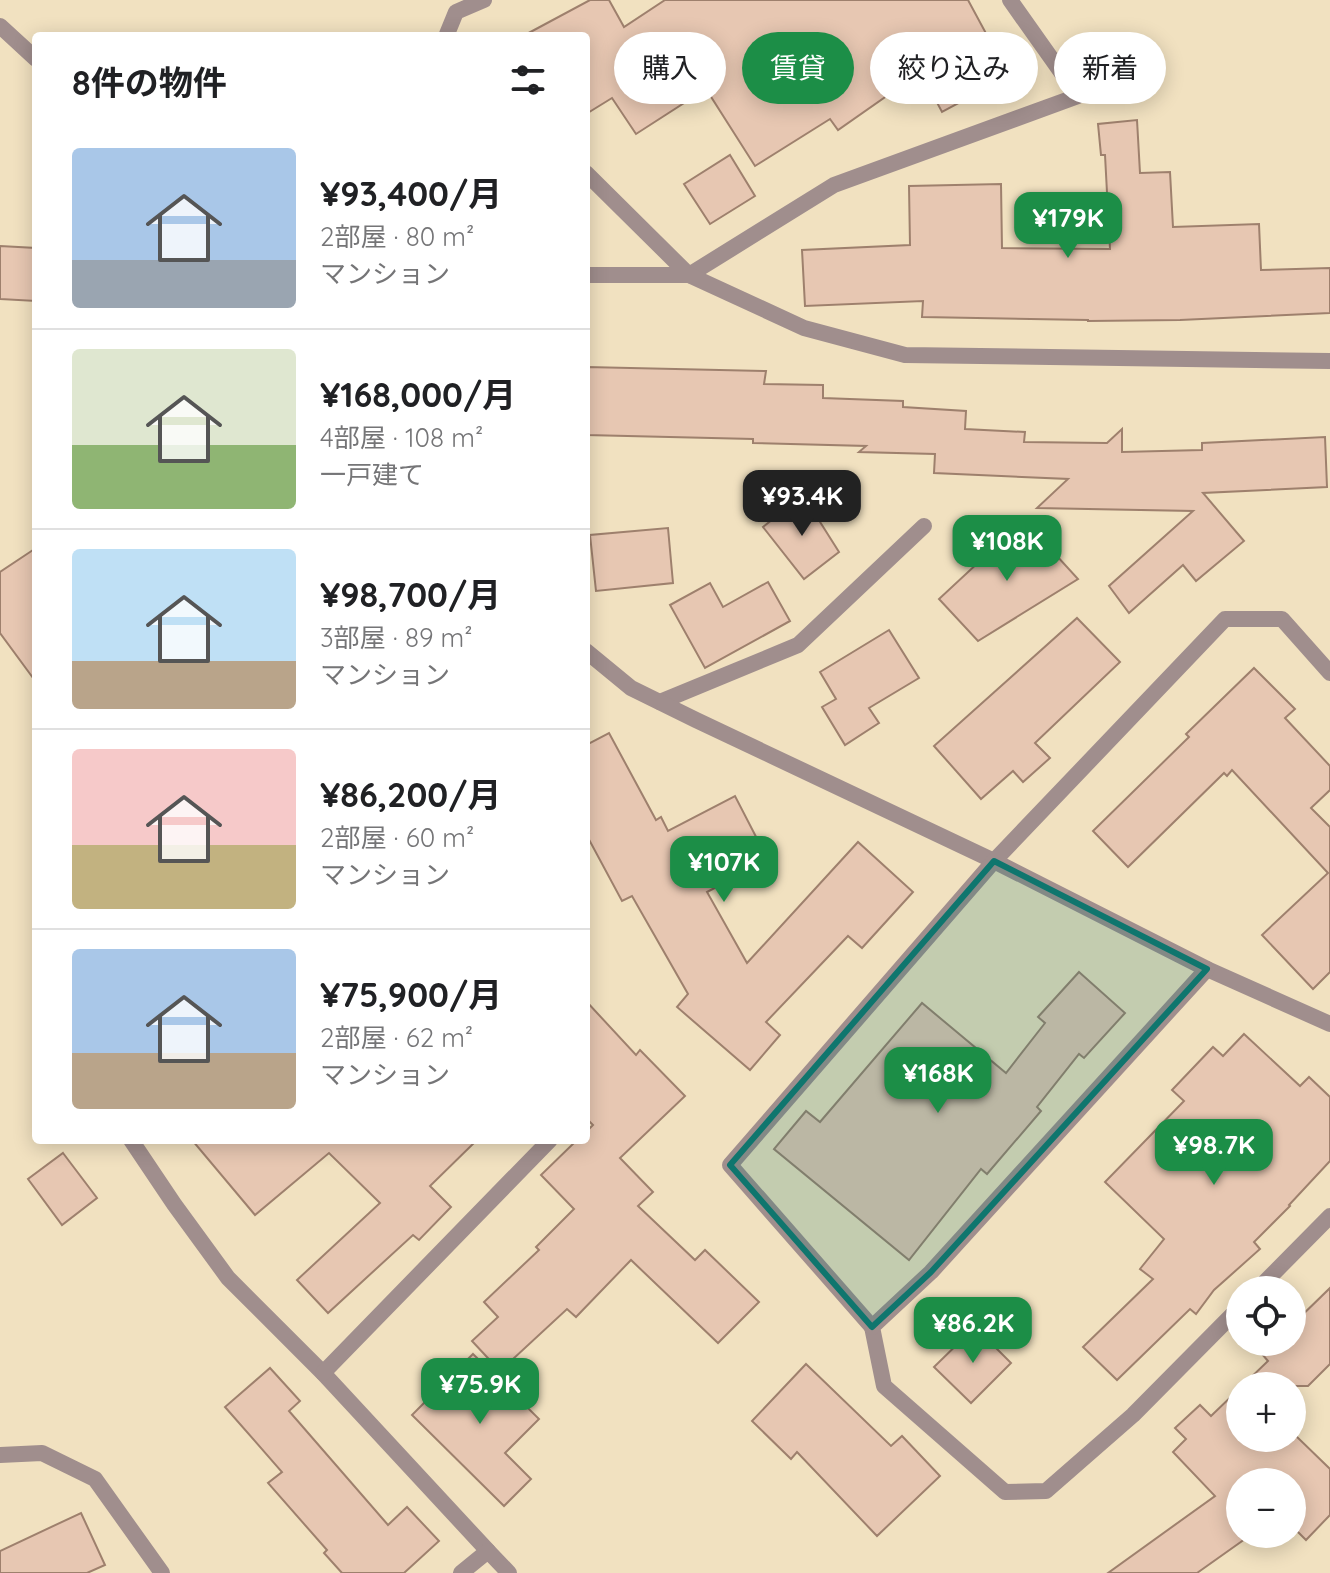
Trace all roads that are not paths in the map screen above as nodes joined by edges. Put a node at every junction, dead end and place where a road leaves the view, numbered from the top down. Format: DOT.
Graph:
graph roads {
  1 [pos="484,0"];
  2 [pos="1010,0"];
  3 [pos="0,26"];
  4 [pos="448,32"];
  5 [pos="32,55"];
  6 [pos="590,177"];
  7 [pos="590,275"];
  8 [pos="689,275"];
  9 [pos="1330,361"];
  10 [pos="924,526"];
  11 [pos="590,654"];
  12 [pos="1330,673"];
  13 [pos="660,702"];
  14 [pos="994,861"];
  15 [pos="1207,969"];
  16 [pos="1330,1024"];
  17 [pos="134,1144"];
  18 [pos="546,1144"];
  19 [pos="1330,1216"];
  20 [pos="1271,1276"];
  21 [pos="1226,1321"];
  22 [pos="872,1327"];
  23 [pos="323,1373"];
  24 [pos="0,1455"];
  25 [pos="488,1551"];
  26 [pos="162,1573"];
  27 [pos="461,1573"];
  28 [pos="509,1573"];
  1 -- 4 [label="street"];
  2 -- 8 [label="street"];
  3 -- 5 [label="street"];
  6 -- 8 [label="street"];
  7 -- 8 [label="street"];
  8 -- 9 [label="street"];
  10 -- 13 [label="street"];
  11 -- 13 [label="street"];
  12 -- 14 [label="street"];
  13 -- 14 [label="street"];
  14 -- 15 [label="street"];
  14 -- 22 [label="street"];
  15 -- 16 [label="street"];
  15 -- 22 [label="street"];
  17 -- 23 [label="street"];
  18 -- 23 [label="street"];
  19 -- 20 [label="street"];
  21 -- 22 [label="street"];
  23 -- 25 [label="street"];
  24 -- 26 [label="street"];
  25 -- 27 [label="street"];
  25 -- 28 [label="street"];
}
